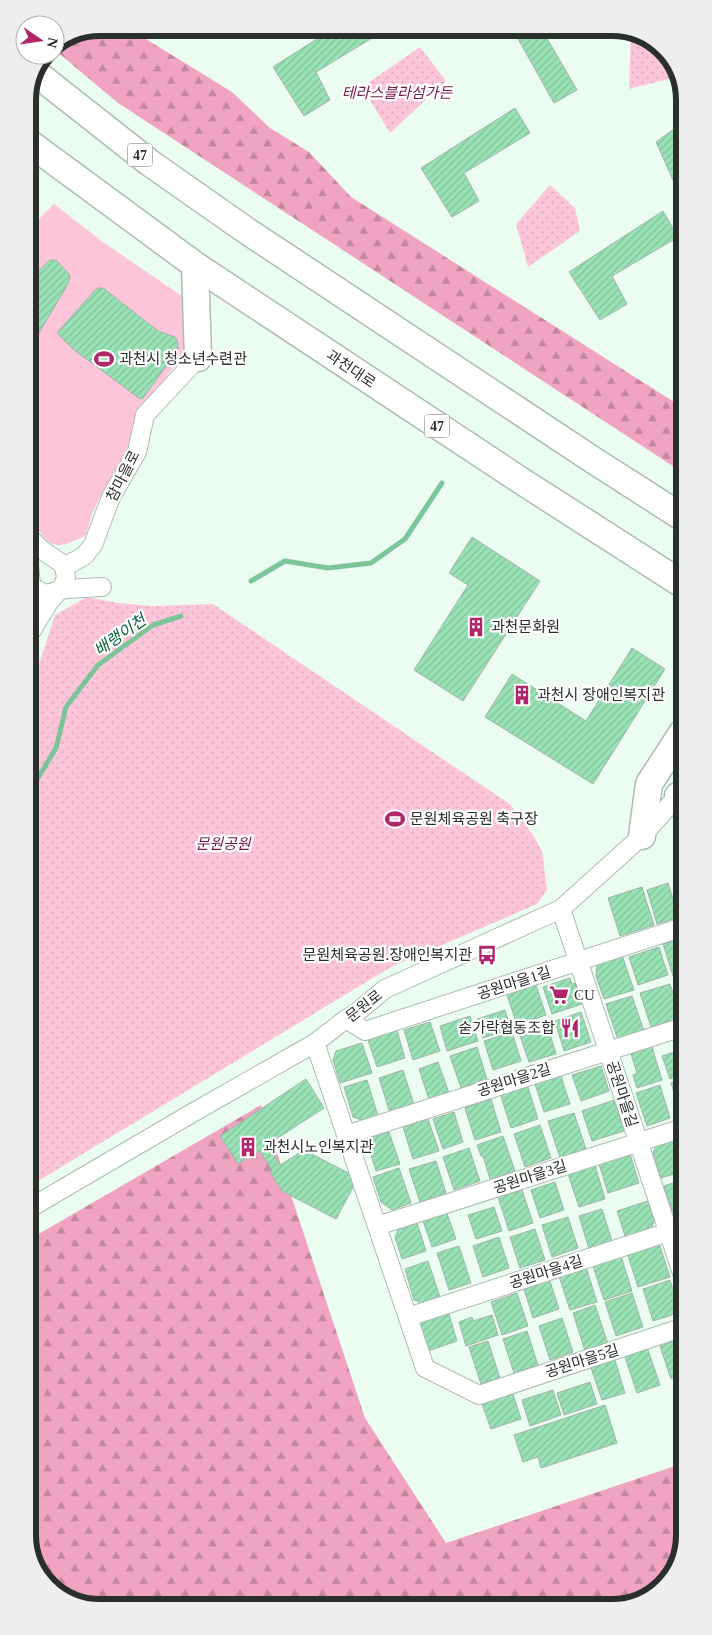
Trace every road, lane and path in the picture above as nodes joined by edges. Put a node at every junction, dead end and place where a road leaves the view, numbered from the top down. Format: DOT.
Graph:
graph roads {
  1 [pos="41,76"];
  2 [pos="36,148"];
  3 [pos="195,265"];
  4 [pos="198,358"];
  5 [pos="676,513"];
  6 [pos="36,543"];
  7 [pos="36,561"];
  8 [pos="61,566"];
  9 [pos="676,580"];
  10 [pos="36,587"];
  11 [pos="56,592"];
  12 [pos="36,623"];
  13 [pos="676,742"];
  14 [pos="676,801"];
  15 [pos="642,836"];
  16 [pos="561,909"];
  17 [pos="676,929"];
  18 [pos="579,961"];
  19 [pos="346,1019"];
  20 [pos="676,1029"];
  21 [pos="315,1043"];
  22 [pos="608,1050"];
  23 [pos="676,1130"];
  24 [pos="346,1135"];
  25 [pos="638,1142"];
  26 [pos="36,1204"];
  27 [pos="377,1226"];
  28 [pos="676,1230"];
  29 [pos="408,1317"];
  30 [pos="676,1330"];
  1 -- 5 [label="highway, 47"];
  2 -- 3 [label="highway, 과천대로 / 47"];
  3 -- 4 [label="highway"];
  3 -- 9 [label="highway, 과천대로 / 47"];
  4 -- 8 [label="street, 참마을로"];
  6 -- 8 [label="street"];
  7 -- 8 [label="street"];
  8 -- 11 [label="street"];
  8 -- 11 [label="street"];
  10 -- 11 [label="street"];
  11 -- 12 [label="street"];
  13 -- 15 [label="highway"];
  14 -- 15 [label="street, 문원로"];
  15 -- 16 [label="street, 문원로"];
  16 -- 18 [label="street, 공원마을길"];
  16 -- 19 [label="street, 문원로"];
  17 -- 18 [label="street, 공원마을1길"];
  18 -- 19 [label="street, 공원마을1길"];
  18 -- 22 [label="street, 공원마을길"];
  19 -- 21 [label="street, 문원로"];
  20 -- 22 [label="street, 공원마을2길"];
  21 -- 24 [label="street"];
  21 -- 26 [label="street, 문원로"];
  22 -- 24 [label="street, 공원마을2길"];
  22 -- 25 [label="street, 공원마을길"];
  23 -- 25 [label="street, 공원마을3길"];
  24 -- 27 [label="street"];
  25 -- 27 [label="street, 공원마을3길"];
  25 -- 28 [label="street, 공원마을길"];
  27 -- 29 [label="street"];
  28 -- 29 [label="street, 공원마을4길"];
  29 -- 30 [label="street, 공원마을5길"];
}
